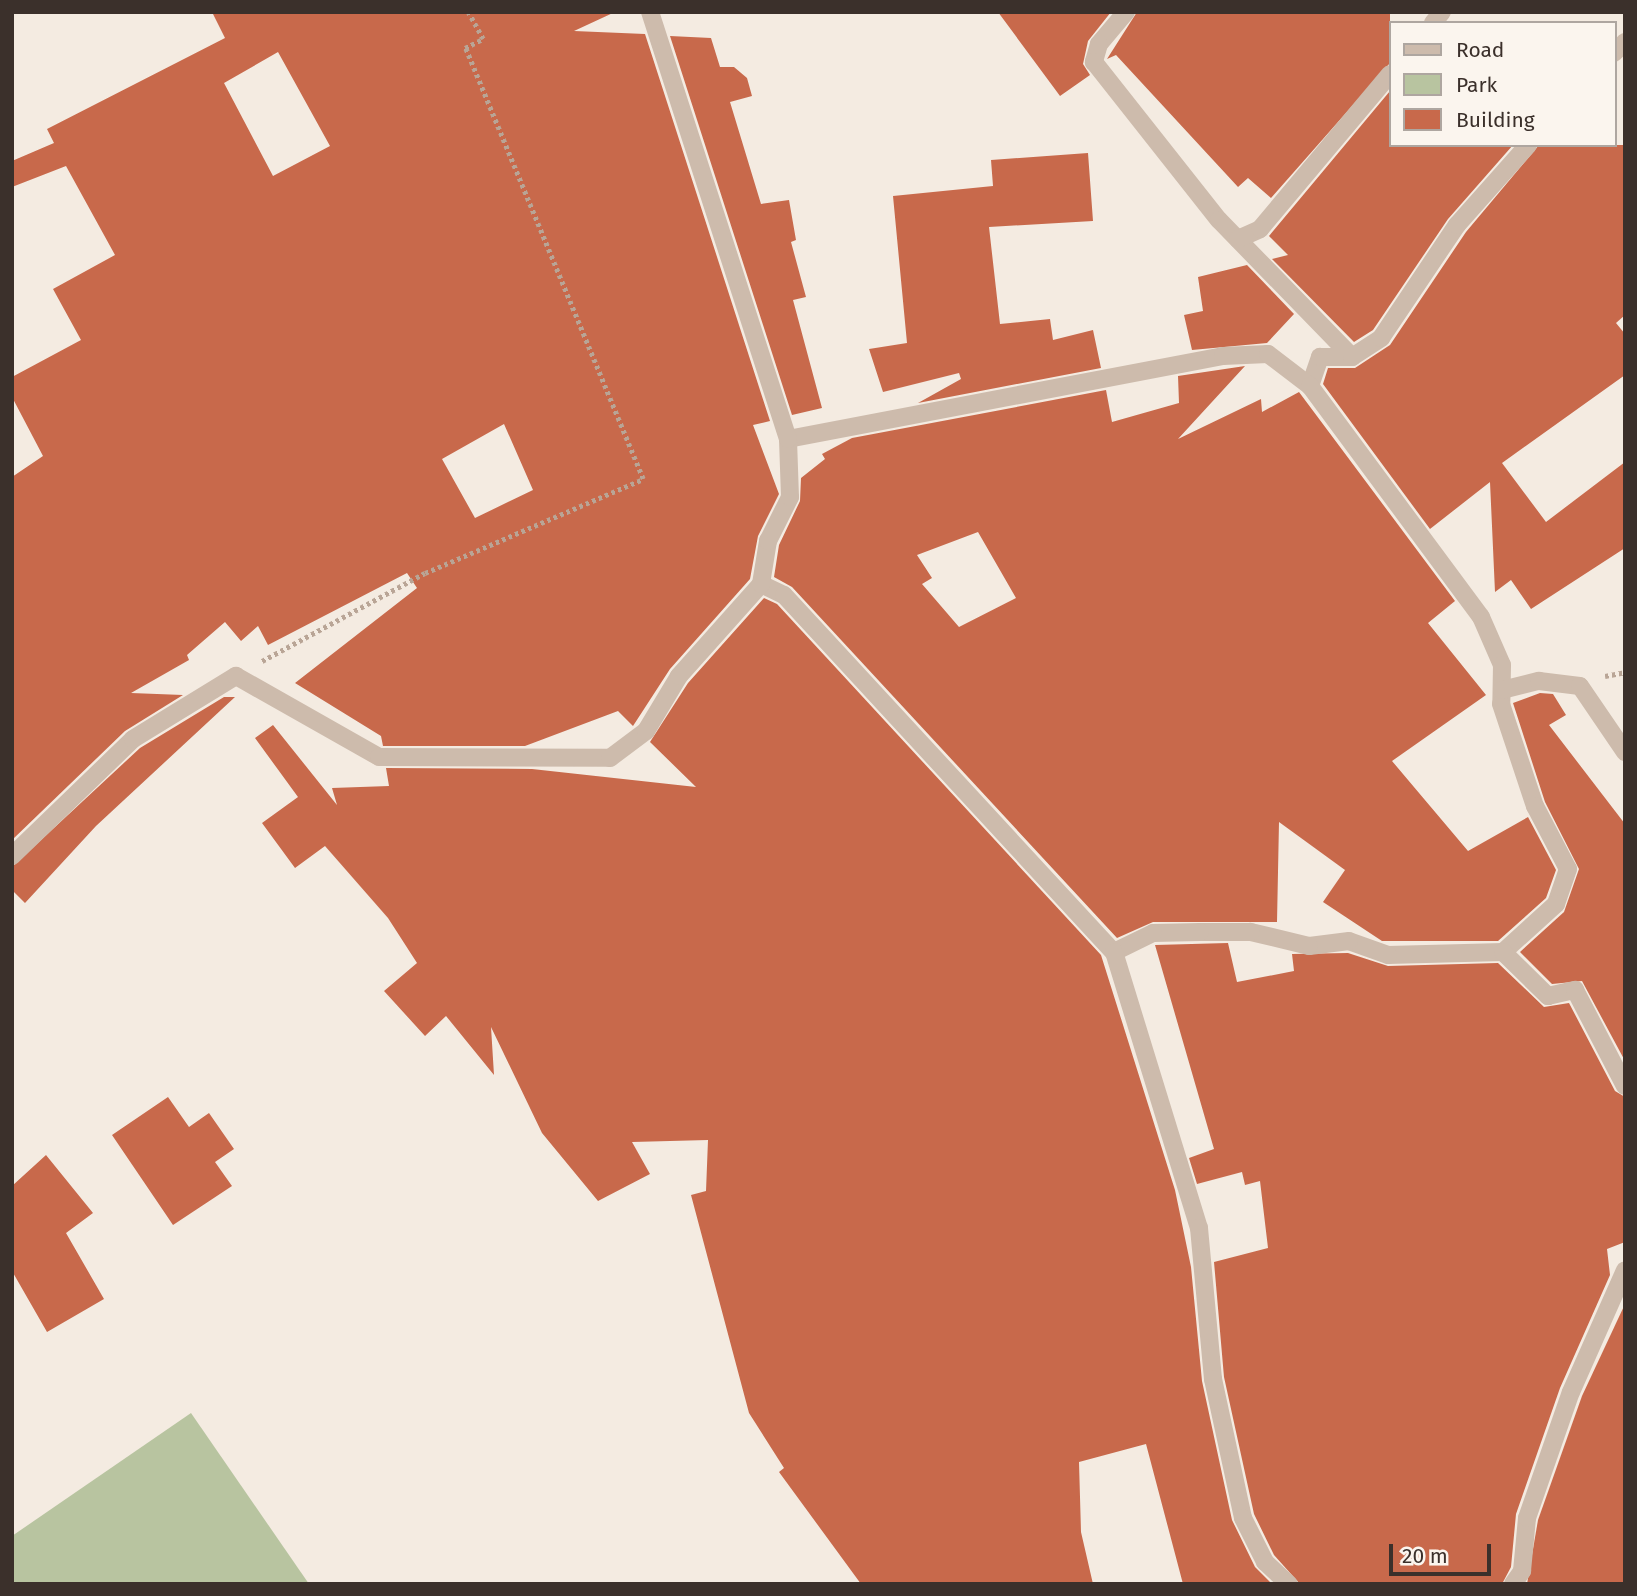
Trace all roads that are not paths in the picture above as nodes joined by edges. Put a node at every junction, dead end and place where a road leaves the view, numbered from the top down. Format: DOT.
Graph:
graph roads {
  1 [pos="1126,12"];
  2 [pos="654,14"];
  3 [pos="1388,76"];
  4 [pos="1526,147"];
  5 [pos="1238,240"];
  6 [pos="1352,357"];
  7 [pos="1310,386"];
  8 [pos="788,439"];
  9 [pos="761,583"];
  10 [pos="1502,690"];
  11 [pos="1625,752"];
  12 [pos="12,856"];
  13 [pos="1114,952"];
  14 [pos="1503,952"];
  15 [pos="1625,1086"];
  16 [pos="1625,1270"];
  17 [pos="1289,1584"];
  18 [pos="1513,1584"];
  1 -- 5 [label="street"];
  2 -- 8 [label="street"];
  3 -- 5 [label="street"];
  4 -- 6 [label="street"];
  5 -- 6 [label="street"];
  6 -- 7 [label="street"];
  7 -- 8 [label="street"];
  7 -- 10 [label="street"];
  8 -- 9 [label="street"];
  9 -- 12 [label="street"];
  9 -- 13 [label="street"];
  10 -- 11 [label="street"];
  10 -- 14 [label="street"];
  13 -- 14 [label="street"];
  13 -- 17 [label="street"];
  14 -- 15 [label="street"];
  16 -- 18 [label="street"];
}
